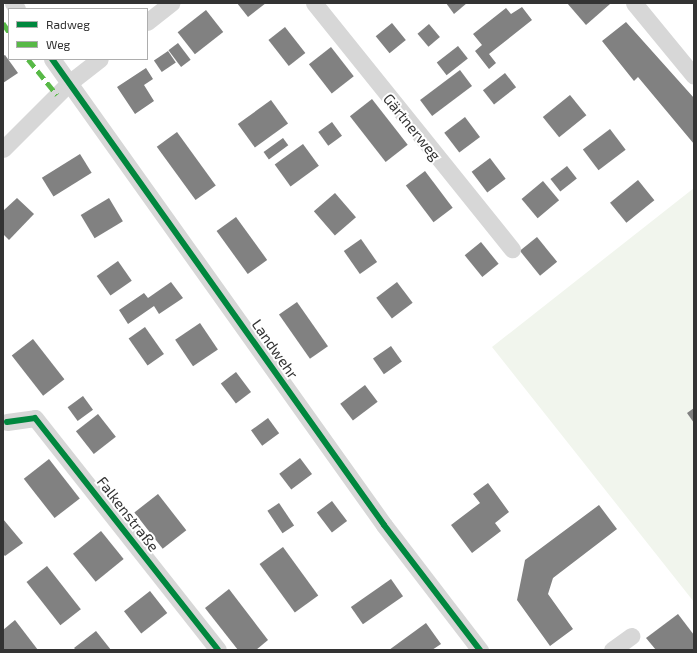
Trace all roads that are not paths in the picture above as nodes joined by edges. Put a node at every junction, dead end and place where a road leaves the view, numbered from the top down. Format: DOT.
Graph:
graph roads {
  1 [pos="171,3"];
  2 [pos="314,3"];
  3 [pos="634,3"];
  4 [pos="148,21"];
  5 [pos="53,60"];
  6 [pos="99,60"];
  7 [pos="694,76"];
  8 [pos="69,83"];
  9 [pos="3,149"];
  10 [pos="512,249"];
  11 [pos="7,422"];
  12 [pos="630,636"];
  13 [pos="218,650"];
  14 [pos="480,650"];
  15 [pos="612,650"];
  1 -- 4 [label="street"];
  2 -- 10 [label="street, Gärtnerweg"];
  3 -- 7 [label="street"];
  5 -- 8 [label="street, Landwehr"];
  6 -- 8 [label="street"];
  8 -- 9 [label="street"];
  8 -- 14 [label="street, Landwehr"];
  11 -- 13 [label="street, Falkenstraße"];
  12 -- 15 [label="street"];
}
